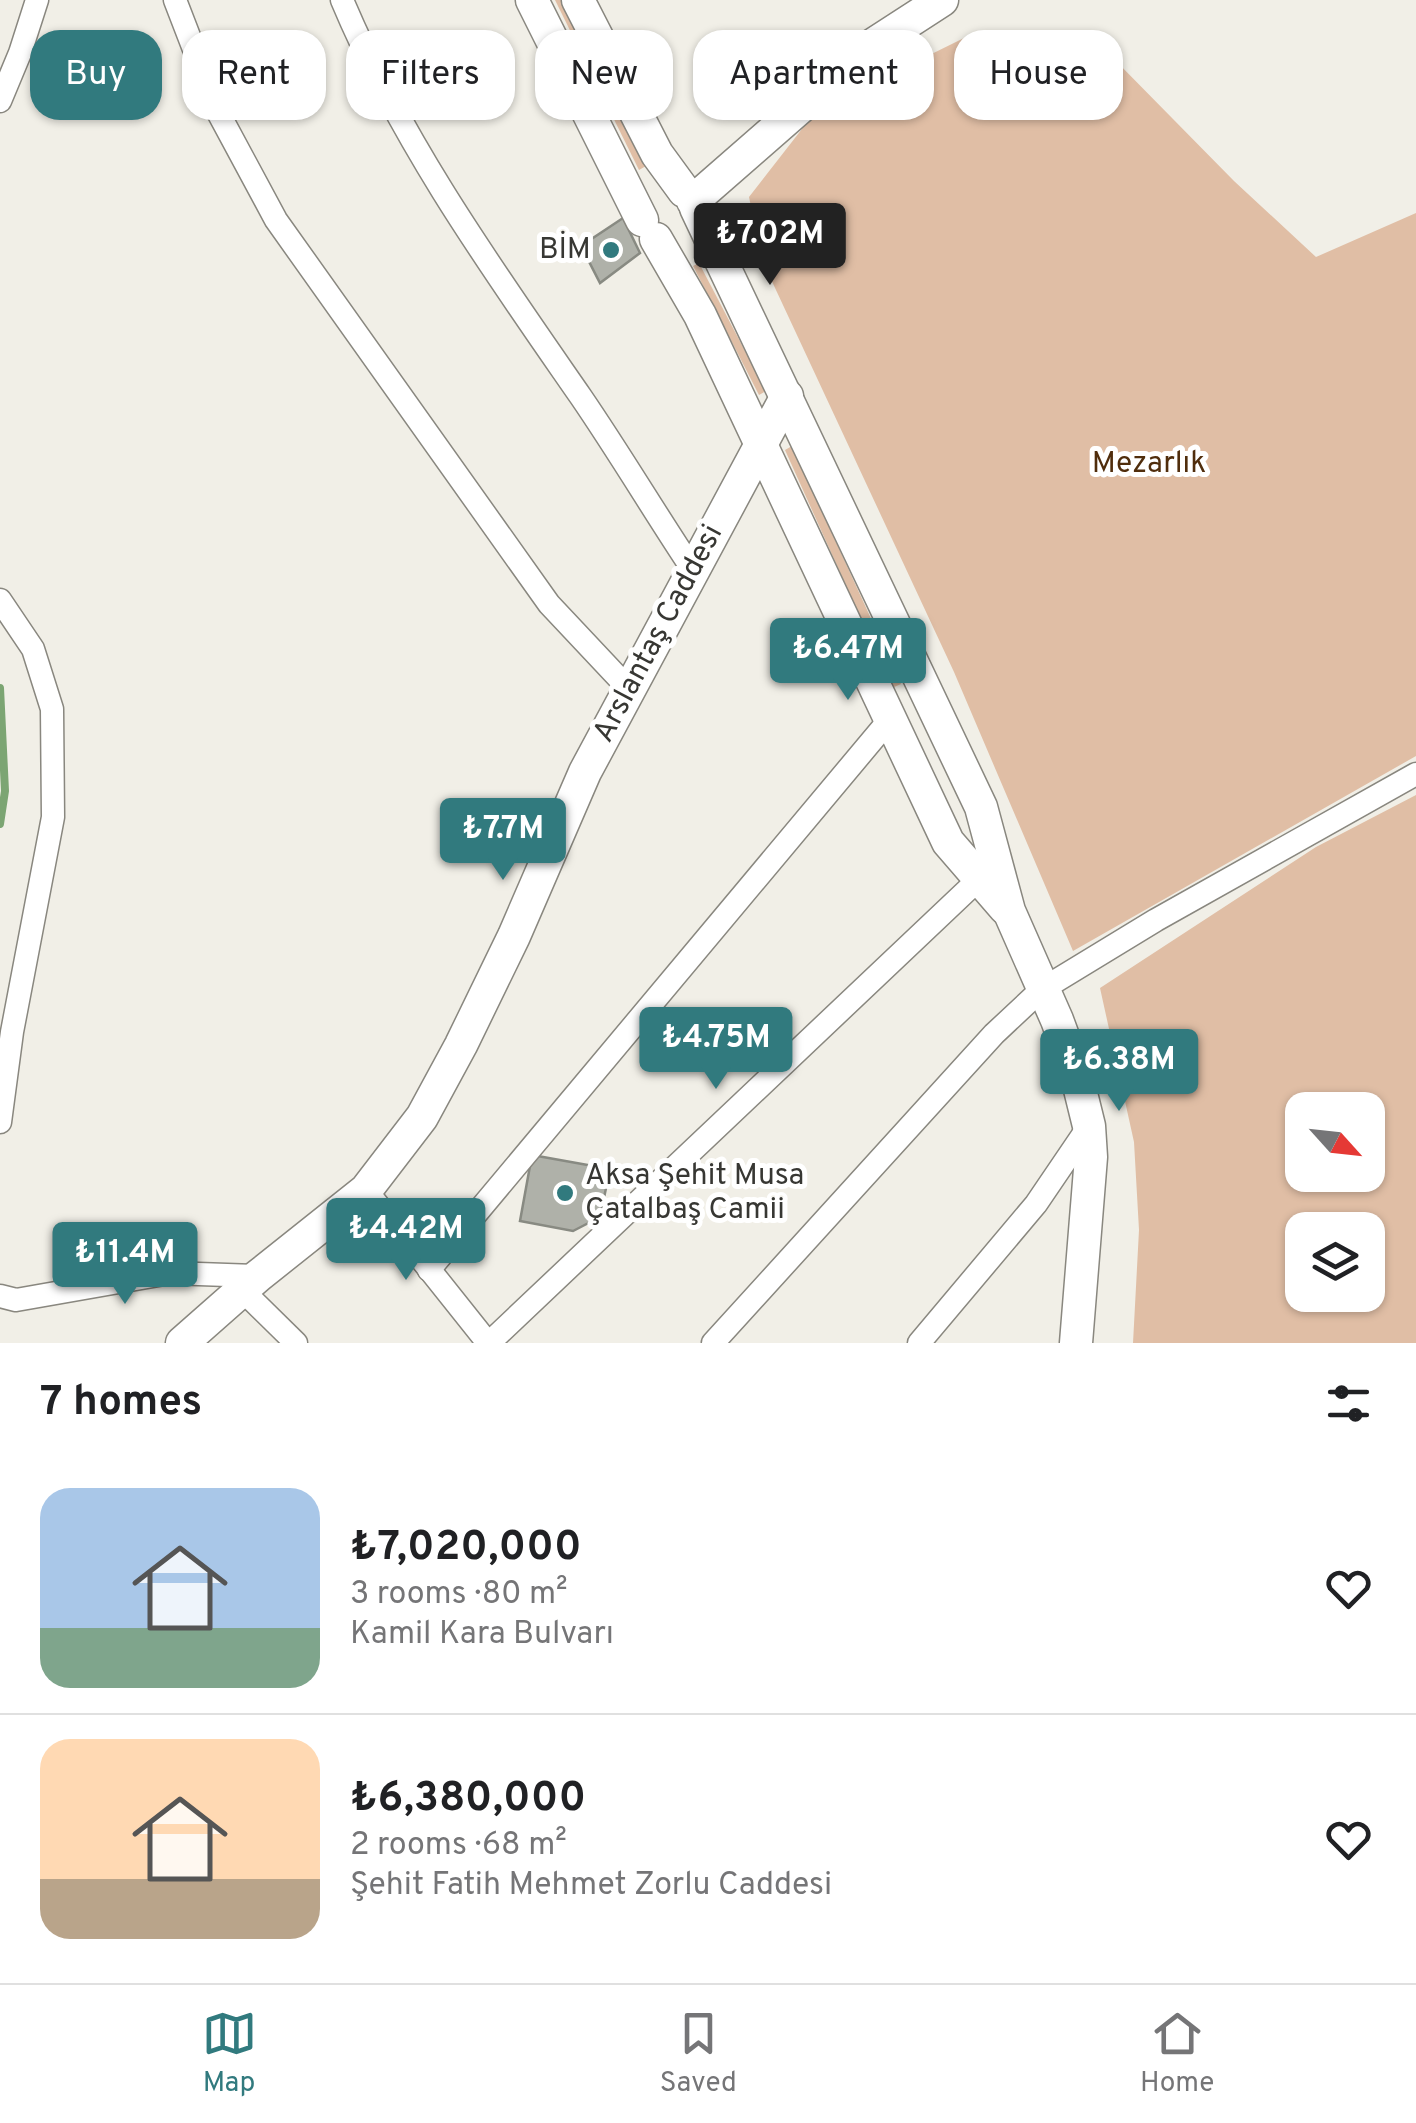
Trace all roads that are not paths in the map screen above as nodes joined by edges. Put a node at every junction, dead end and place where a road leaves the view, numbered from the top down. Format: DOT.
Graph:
graph roads {
  1 [pos="36,0"];
  2 [pos="175,0"];
  3 [pos="342,0"];
  4 [pos="532,0"];
  5 [pos="578,0"];
  6 [pos="942,0"];
  7 [pos="0,100"];
  8 [pos="691,200"];
  9 [pos="649,230"];
  10 [pos="787,396"];
  11 [pos="761,444"];
  12 [pos="694,570"];
  13 [pos="0,600"];
  14 [pos="628,688"];
  15 [pos="890,719"];
  16 [pos="1416,774"];
  17 [pos="979,880"];
  18 [pos="1008,911"];
  19 [pos="1041,990"];
  20 [pos="0,1122"];
  21 [pos="1089,1126"];
  22 [pos="366,1190"];
  23 [pos="429,1270"];
  24 [pos="250,1283"];
  25 [pos="0,1296"];
  26 [pos="182,1343"];
  27 [pos="296,1343"];
  28 [pos="488,1343"];
  29 [pos="713,1343"];
  30 [pos="918,1343"];
  31 [pos="1076,1343"];
  1 -- 7 [label="street"];
  2 -- 14 [label="street"];
  3 -- 12 [label="street"];
  4 -- 9 [label="main road"];
  5 -- 8 [label="main road"];
  6 -- 8 [label="main road"];
  8 -- 9 [label="main road"];
  8 -- 9 [label="main road"];
  8 -- 10 [label="main road"];
  9 -- 11 [label="main road"];
  10 -- 11 [label="main road, Arslantaş Caddesi"];
  10 -- 18 [label="main road"];
  11 -- 12 [label="main road, Arslantaş Caddesi"];
  11 -- 15 [label="main road"];
  12 -- 14 [label="main road, Arslantaş Caddesi"];
  13 -- 20 [label="street"];
  14 -- 22 [label="main road, Arslantaş Caddesi"];
  15 -- 17 [label="main road"];
  15 -- 23 [label="street"];
  16 -- 19 [label="street"];
  17 -- 18 [label="main road"];
  17 -- 28 [label="street"];
  18 -- 19 [label="main road"];
  19 -- 21 [label="main road"];
  19 -- 29 [label="street"];
  21 -- 30 [label="street"];
  21 -- 31 [label="main road"];
  22 -- 23 [label="street"];
  22 -- 24 [label="main road, Arslantaş Caddesi"];
  23 -- 28 [label="street"];
  24 -- 25 [label="street"];
  24 -- 26 [label="main road, Arslantaş Caddesi"];
  24 -- 27 [label="street"];
}
